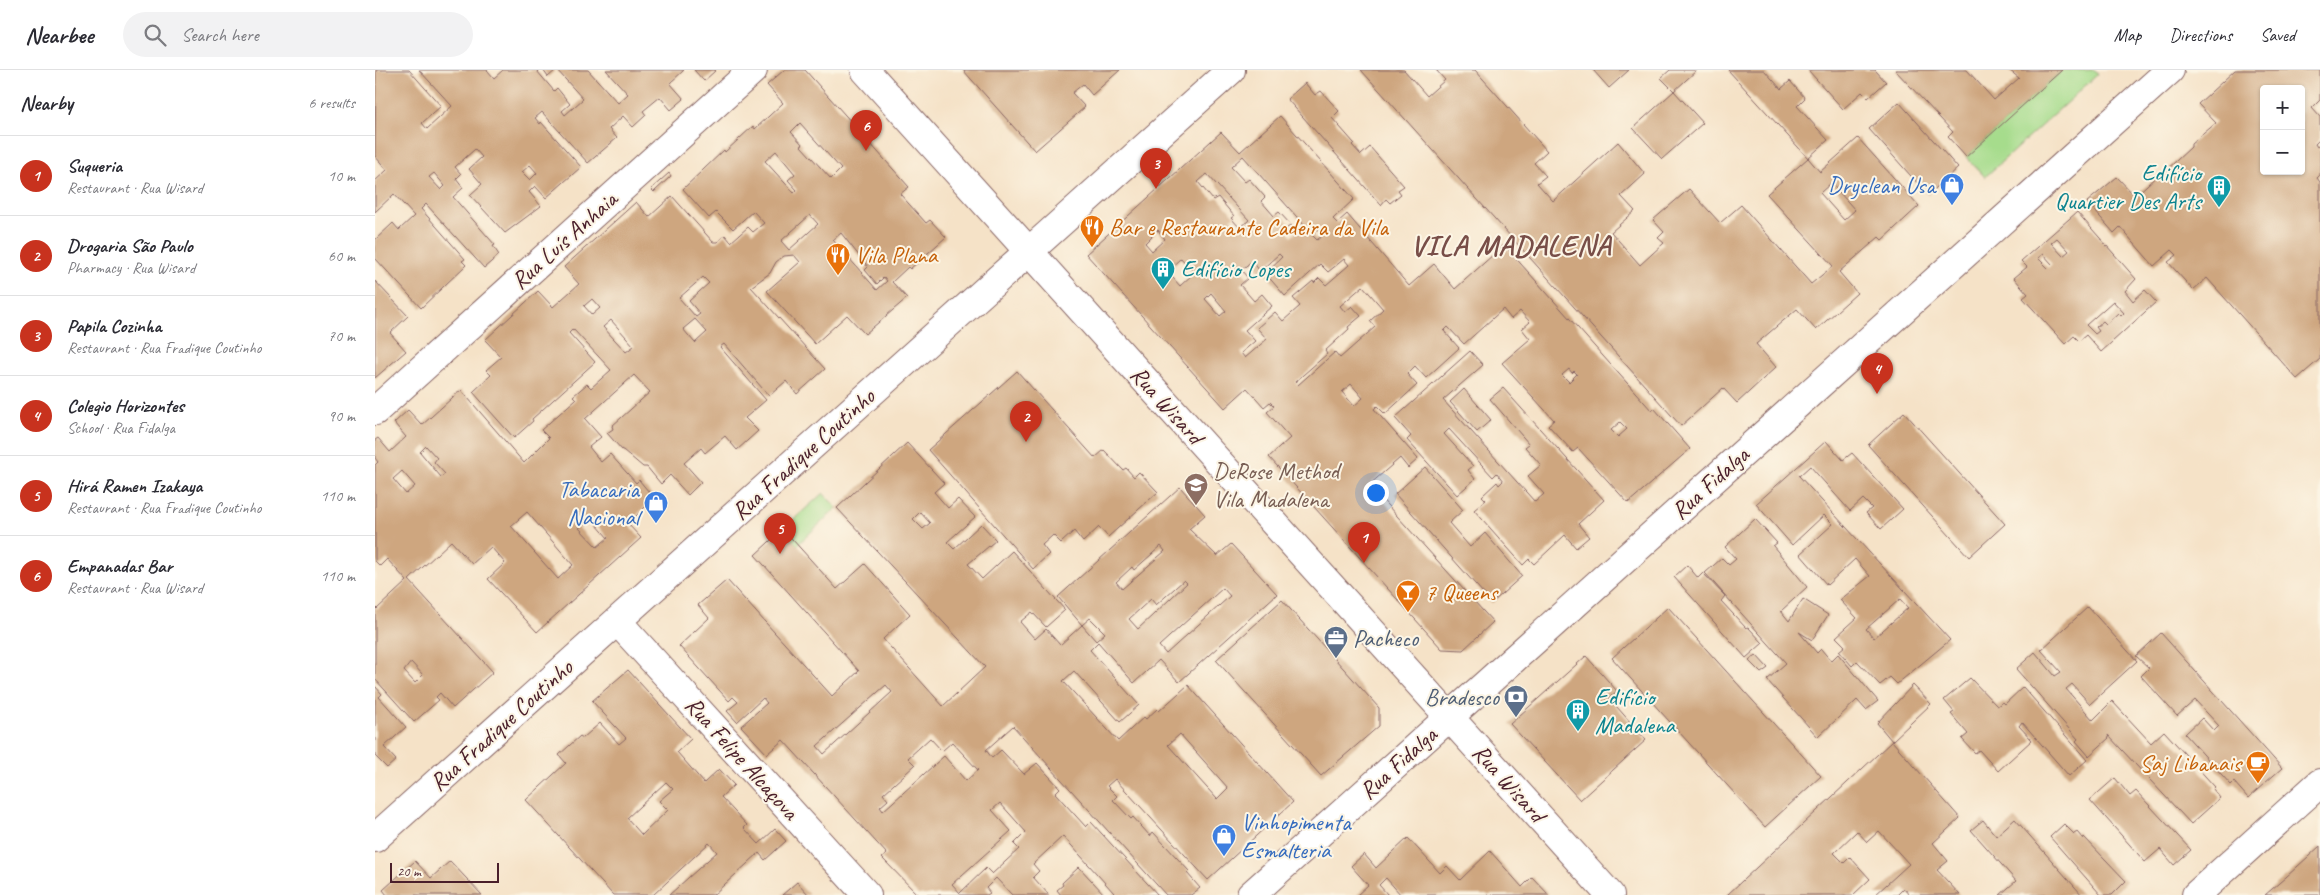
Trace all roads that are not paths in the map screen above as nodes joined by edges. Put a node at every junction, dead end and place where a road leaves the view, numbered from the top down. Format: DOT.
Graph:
graph roads {
  1 [pos="753,70"];
  2 [pos="865,70"];
  3 [pos="1231,70"];
  4 [pos="2170,70"];
  5 [pos="1028,251"];
  6 [pos="375,411"];
  7 [pos="617,621"];
  8 [pos="1449,718"];
  9 [pos="2320,784"];
  10 [pos="375,838"];
  11 [pos="867,895"];
  12 [pos="1251,895"];
  13 [pos="1610,895"];
  14 [pos="2197,895"];
  1 -- 6 [label="street, Rua Luís Anhaia"];
  2 -- 5 [label="street, Rua Wisard"];
  3 -- 5 [label="street, Rua Fradique Coutinho"];
  4 -- 8 [label="street, Rua Fidalga"];
  5 -- 7 [label="street, Rua Fradique Coutinho"];
  5 -- 8 [label="street, Rua Wisard"];
  7 -- 10 [label="street, Rua Fradique Coutinho"];
  7 -- 11 [label="street, Rua Felipe Alcaçova"];
  8 -- 12 [label="street, Rua Fidalga"];
  8 -- 13 [label="street, Rua Wisard"];
  9 -- 14 [label="street"];
}
